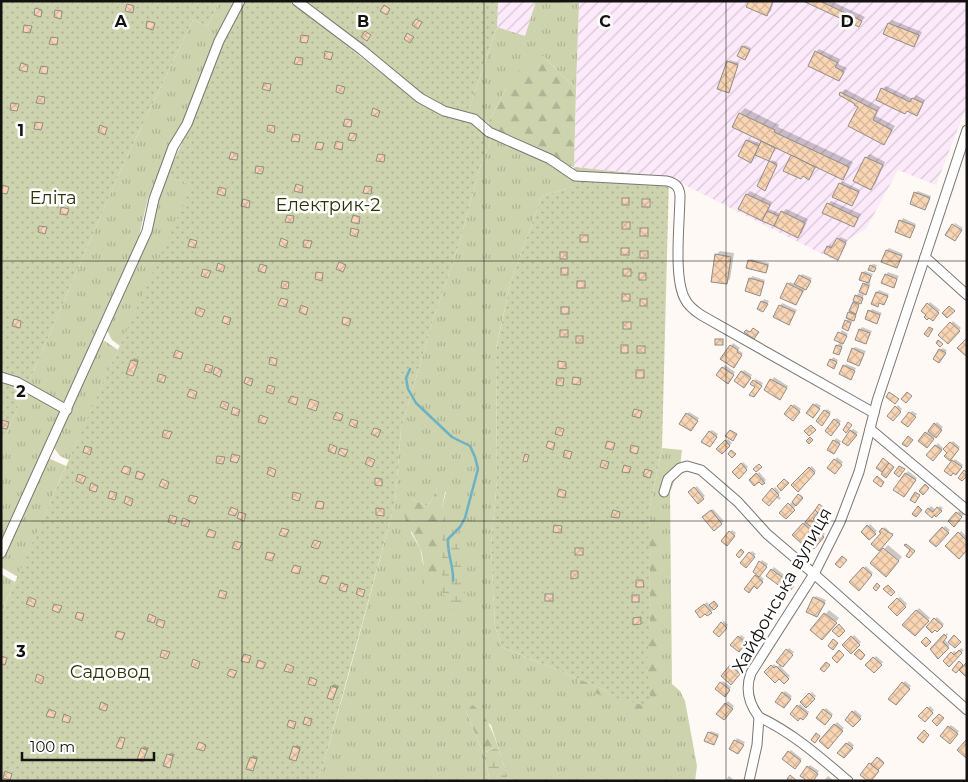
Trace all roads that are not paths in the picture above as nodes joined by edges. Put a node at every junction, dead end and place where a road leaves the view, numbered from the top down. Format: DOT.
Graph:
graph roads {
  1 [pos="240,1"];
  2 [pos="297,1"];
  3 [pos="967,130"];
  4 [pos="925,257"];
  5 [pos="967,295"];
  6 [pos="1,377"];
  7 [pos="67,410"];
  8 [pos="874,413"];
  9 [pos="870,429"];
  10 [pos="664,492"];
  11 [pos="967,510"];
  12 [pos="1,552"];
  13 [pos="814,574"];
  14 [pos="967,710"];
  15 [pos="759,717"];
  16 [pos="749,781"];
  17 [pos="848,781"];
  1 -- 7 [label="street"];
  2 -- 8 [label="street"];
  3 -- 4 [label="street, Хайфонська вулиця"];
  4 -- 5 [label="street"];
  4 -- 8 [label="street, Хайфонська вулиця"];
  6 -- 7 [label="street"];
  7 -- 12 [label="street"];
  8 -- 9 [label="street, Хайфонська вулиця"];
  9 -- 11 [label="street"];
  9 -- 13 [label="street, Хайфонська вулиця"];
  10 -- 13 [label="street"];
  13 -- 14 [label="street"];
  13 -- 15 [label="street, Хайфонська вулиця"];
  15 -- 16 [label="street"];
  15 -- 17 [label="street"];
}
